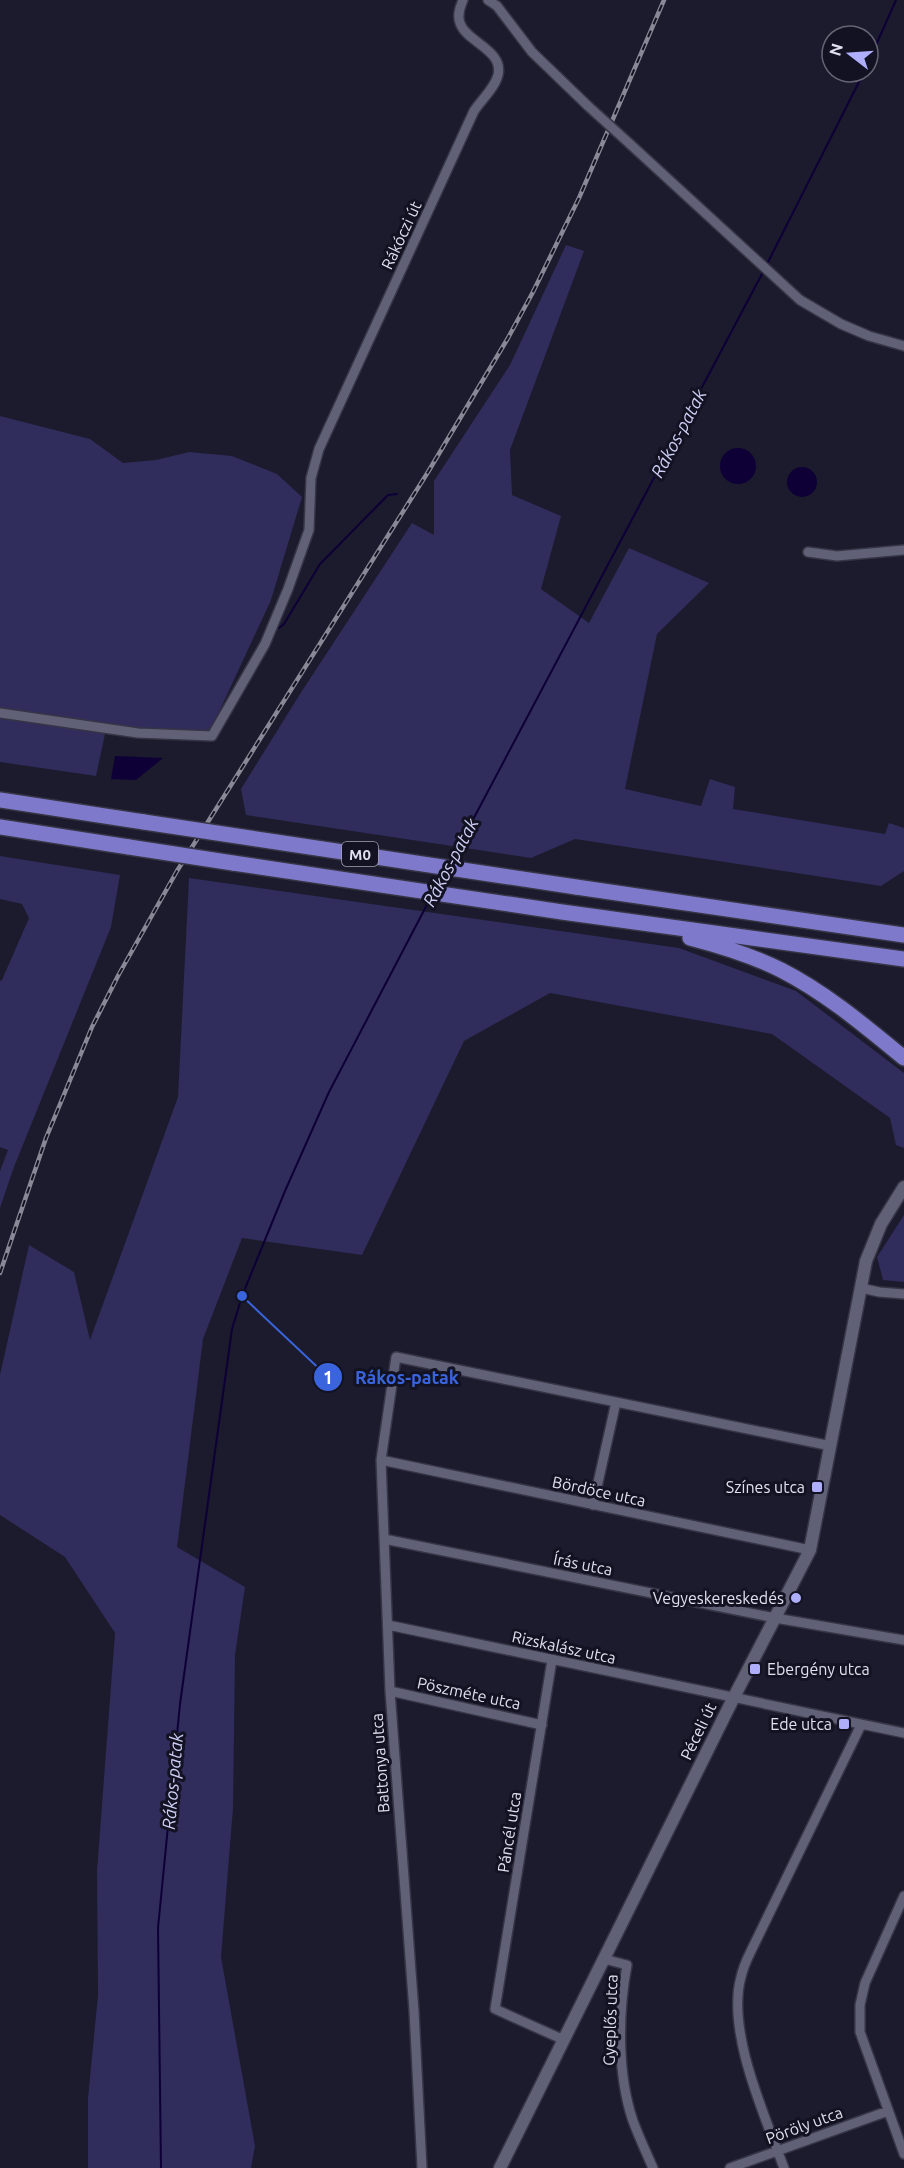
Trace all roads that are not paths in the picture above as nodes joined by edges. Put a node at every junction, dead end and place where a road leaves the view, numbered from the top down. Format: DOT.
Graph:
graph roads {
  1 [pos="488,0"];
  2 [pos="502,0"];
  3 [pos="463,3"];
  4 [pos="508,19"];
  5 [pos="904,346"];
  6 [pos="904,550"];
  7 [pos="808,552"];
  8 [pos="0,713"];
  9 [pos="0,800"];
  10 [pos="0,827"];
  11 [pos="632,922"];
  12 [pos="904,935"];
  13 [pos="904,959"];
  14 [pos="904,1058"];
  15 [pos="904,1187"];
  16 [pos="861,1288"];
  17 [pos="904,1294"];
  18 [pos="616,1402"];
  19 [pos="831,1446"];
  20 [pos="381,1460"];
  21 [pos="593,1505"];
  22 [pos="384,1539"];
  23 [pos="810,1550"];
  24 [pos="775,1618"];
  25 [pos="388,1625"];
  26 [pos="904,1640"];
  27 [pos="552,1660"];
  28 [pos="390,1691"];
  29 [pos="734,1697"];
  30 [pos="542,1725"];
  31 [pos="861,1725"];
  32 [pos="904,1733"];
  33 [pos="904,1896"];
  34 [pos="604,1959"];
  35 [pos="564,2040"];
  36 [pos="888,2111"];
  37 [pos="778,2151"];
  38 [pos="904,2154"];
  39 [pos="422,2168"];
  40 [pos="500,2168"];
  41 [pos="653,2168"];
  42 [pos="730,2168"];
  43 [pos="784,2168"];
  1 -- 4 [label="street"];
  2 -- 4 [label="street"];
  3 -- 8 [label="street, Rákóczi út"];
  4 -- 5 [label="street, bridge"];
  6 -- 7 [label="street"];
  9 -- 12 [label="highway, M0, bridge"];
  10 -- 11 [label="highway, M0, bridge"];
  11 -- 13 [label="highway, M0"];
  11 -- 14 [label="highway"];
  15 -- 16 [label="main road, Péceli út"];
  16 -- 17 [label="street"];
  16 -- 19 [label="main road, Péceli út"];
  18 -- 19 [label="street"];
  18 -- 20 [label="street, Battonya utca"];
  18 -- 21 [label="street"];
  19 -- 23 [label="main road, Péceli út"];
  20 -- 21 [label="street, Bördöce utca"];
  20 -- 22 [label="street, Battonya utca"];
  21 -- 23 [label="street, Bördöce utca"];
  22 -- 24 [label="street, Írás utca"];
  22 -- 25 [label="street, Battonya utca"];
  23 -- 24 [label="main road, Péceli út"];
  24 -- 26 [label="street, Írás utca"];
  24 -- 29 [label="main road, Péceli út"];
  25 -- 27 [label="street, Rizskalász utca"];
  25 -- 28 [label="street, Battonya utca"];
  27 -- 29 [label="street, Rizskalász utca"];
  27 -- 30 [label="street, Páncél utca"];
  28 -- 30 [label="street, Pöszméte utca"];
  28 -- 39 [label="street, Battonya utca"];
  29 -- 31 [label="street"];
  29 -- 34 [label="main road, Péceli út"];
  30 -- 35 [label="street, Páncél utca"];
  31 -- 32 [label="street"];
  31 -- 37 [label="street"];
  33 -- 36 [label="street"];
  34 -- 35 [label="main road, Péceli út"];
  34 -- 41 [label="street, Gyeplős utca"];
  35 -- 40 [label="main road, Péceli út"];
  36 -- 37 [label="street, Pöröly utca"];
  36 -- 38 [label="street"];
  37 -- 42 [label="street, Pöröly utca"];
  37 -- 43 [label="street"];
}
